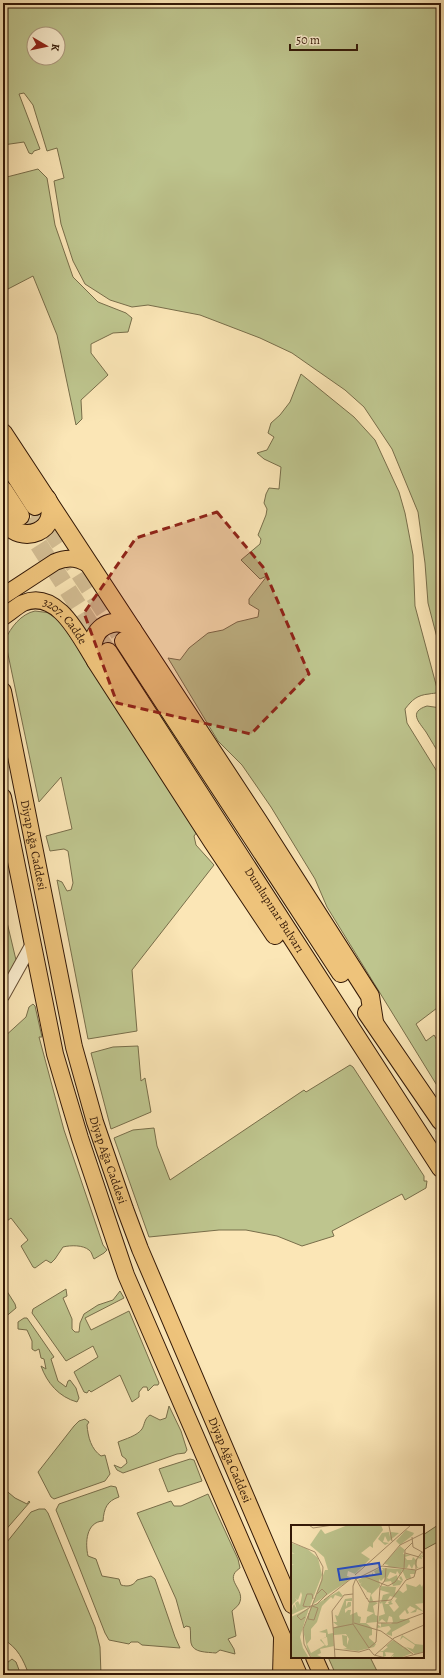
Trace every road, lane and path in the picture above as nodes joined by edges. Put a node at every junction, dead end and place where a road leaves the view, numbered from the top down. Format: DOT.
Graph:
graph roads {
  1 [pos="3,433"];
  2 [pos="3,456"];
  3 [pos="3,490"];
  4 [pos="41,502"];
  5 [pos="12,518"];
  6 [pos="92,567"];
  7 [pos="3,596"];
  8 [pos="3,617"];
  9 [pos="128,635"];
  10 [pos="102,656"];
  11 [pos="3,691"];
  12 [pos="3,797"];
  13 [pos="32,944"];
  14 [pos="3,996"];
  15 [pos="441,1122"];
  16 [pos="441,1168"];
  17 [pos="291,1603"];
  18 [pos="282,1634"];
  19 [pos="291,1656"];
  20 [pos="292,1658"];
  21 [pos="314,1658"];
  22 [pos="281,1675"];
  23 [pos="299,1675"];
  24 [pos="322,1675"];
  1 -- 4 [label="highway"];
  2 -- 4 [label="highway"];
  3 -- 5 [label="highway"];
  4 -- 5 [label="highway"];
  4 -- 6 [label="highway"];
  6 -- 7 [label="main road"];
  6 -- 9 [label="highway"];
  8 -- 10 [label="main road, 3207. Cadde"];
  9 -- 10 [label="highway"];
  9 -- 15 [label="highway"];
  10 -- 16 [label="highway"];
  11 -- 17 [label="main road, Diyap Ağa Caddesi"];
  12 -- 13 [label="main road, Diyap Ağa Caddesi"];
  13 -- 14 [label="street"];
  13 -- 18 [label="main road, Diyap Ağa Caddesi"];
  18 -- 19 [label="main road, Diyap Ağa Caddesi"];
  18 -- 22 [label="main road"];
  20 -- 23 [label="main road, Diyap Ağa Caddesi"];
  21 -- 24 [label="main road"];
}
